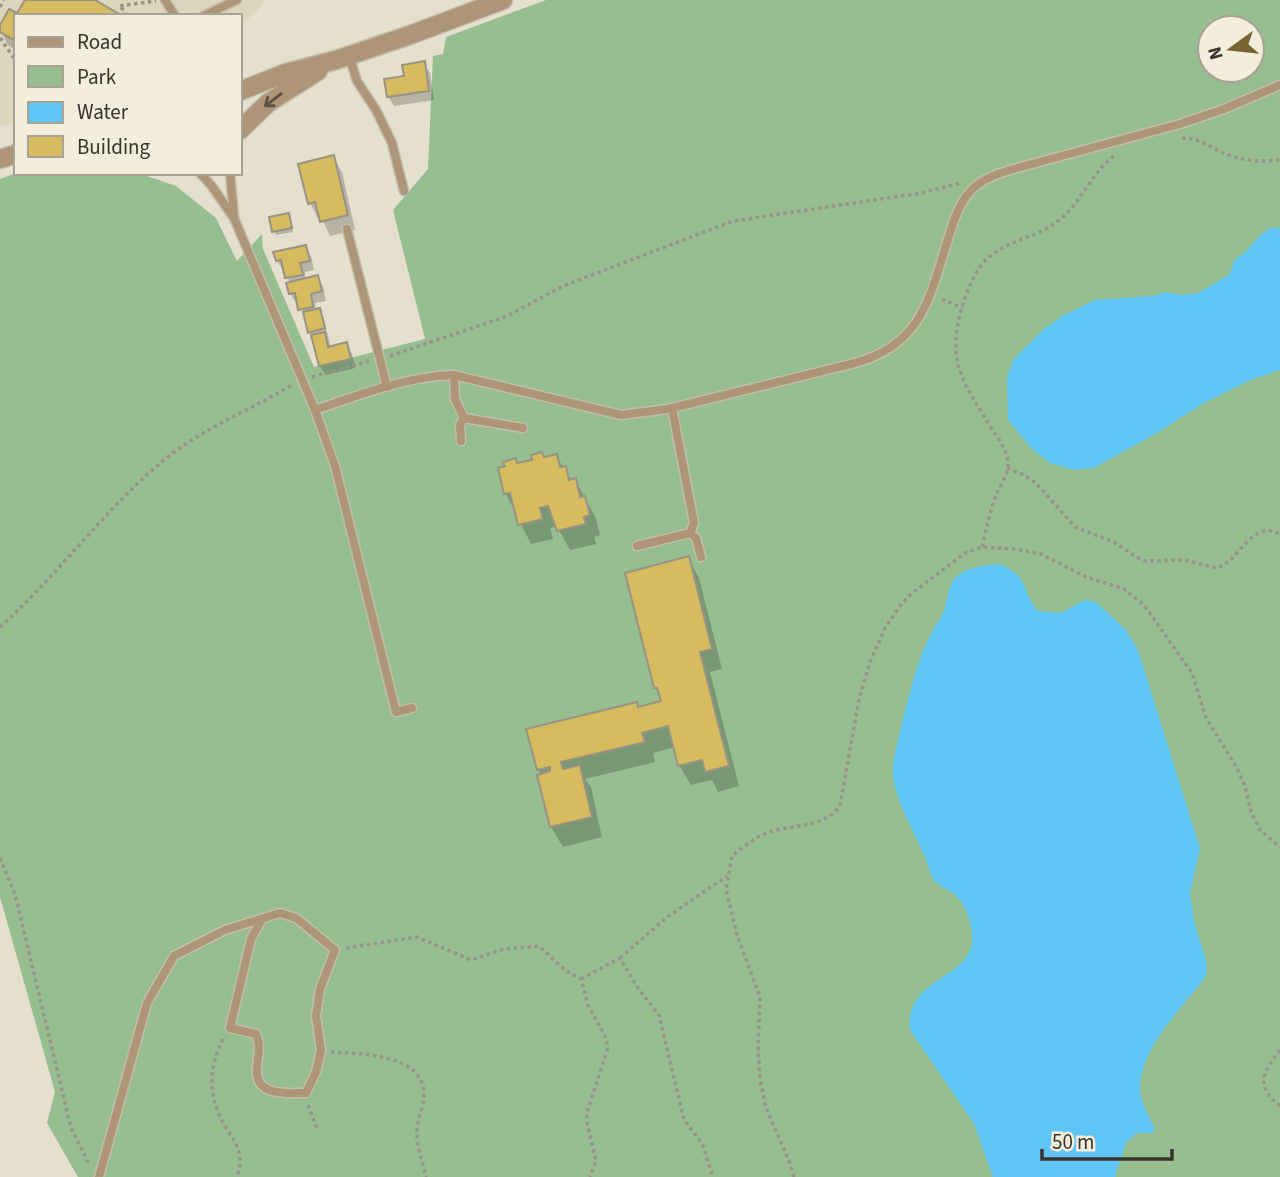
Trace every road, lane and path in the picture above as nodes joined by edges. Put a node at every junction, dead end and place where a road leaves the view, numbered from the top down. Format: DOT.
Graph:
graph roads {
  1 [pos="3,0"];
  2 [pos="158,0"];
  3 [pos="237,0"];
  4 [pos="503,0"];
  5 [pos="0,7"];
  6 [pos="124,14"];
  7 [pos="207,14"];
  8 [pos="0,38"];
  9 [pos="14,58"];
  10 [pos="343,58"];
  11 [pos="1280,85"];
  12 [pos="242,90"];
  13 [pos="242,128"];
  14 [pos="1177,137"];
  15 [pos="1120,153"];
  16 [pos="1280,160"];
  17 [pos="202,175"];
  18 [pos="230,175"];
  19 [pos="994,175"];
  20 [pos="404,191"];
  21 [pos="234,218"];
  22 [pos="347,229"];
  23 [pos="930,294"];
  24 [pos="962,308"];
  25 [pos="379,359"];
  26 [pos="454,375"];
  27 [pos="302,380"];
  28 [pos="387,387"];
  29 [pos="672,408"];
  30 [pos="315,410"];
  31 [pos="464,418"];
  32 [pos="523,429"];
  33 [pos="461,441"];
  34 [pos="1007,468"];
  35 [pos="690,533"];
  36 [pos="1280,534"];
  37 [pos="637,546"];
  38 [pos="982,547"];
  39 [pos="701,557"];
  40 [pos="0,627"];
  41 [pos="412,708"];
  42 [pos="1280,847"];
  43 [pos="0,858"];
  44 [pos="727,875"];
  45 [pos="262,919"];
  46 [pos="335,950"];
  47 [pos="620,958"];
  48 [pos="581,979"];
  49 [pos="230,1028"];
  50 [pos="321,1049"];
  51 [pos="1280,1049"];
  52 [pos="306,1093"];
  53 [pos="1280,1106"];
  54 [pos="318,1131"];
  55 [pos="97,1177"];
  56 [pos="237,1177"];
  57 [pos="426,1177"];
  58 [pos="590,1177"];
  59 [pos="713,1177"];
  60 [pos="794,1177"];
  1 -- 5 [label="path"];
  2 -- 6 [label="path"];
  3 -- 7 [label="lane"];
  4 -- 10 [label="street"];
  8 -- 9 [label="path"];
  10 -- 12 [label="street"];
  10 -- 13 [label="street, one-way"];
  10 -- 20 [label="lane"];
  11 -- 19 [label="lane"];
  14 -- 16 [label="path"];
  15 -- 24 [label="path"];
  17 -- 21 [label="lane"];
  18 -- 21 [label="lane"];
  19 -- 23 [label="lane"];
  19 -- 25 [label="path"];
  21 -- 27 [label="lane"];
  22 -- 25 [label="lane"];
  23 -- 24 [label="path"];
  23 -- 29 [label="lane"];
  24 -- 34 [label="path"];
  25 -- 27 [label="path"];
  25 -- 28 [label="lane"];
  26 -- 28 [label="lane"];
  26 -- 29 [label="lane"];
  26 -- 31 [label="lane"];
  27 -- 30 [label="lane"];
  27 -- 40 [label="path"];
  28 -- 30 [label="lane"];
  29 -- 35 [label="lane"];
  30 -- 41 [label="lane"];
  31 -- 32 [label="lane"];
  31 -- 33 [label="lane"];
  34 -- 36 [label="path"];
  34 -- 38 [label="path"];
  35 -- 37 [label="lane"];
  35 -- 39 [label="lane"];
  38 -- 42 [label="path"];
  38 -- 44 [label="path"];
  43 -- 55 [label="path"];
  44 -- 47 [label="path"];
  44 -- 60 [label="path"];
  45 -- 46 [label="lane"];
  45 -- 49 [label="lane"];
  45 -- 55 [label="lane"];
  46 -- 48 [label="path"];
  46 -- 50 [label="lane"];
  47 -- 48 [label="path"];
  47 -- 59 [label="path"];
  48 -- 58 [label="path"];
  49 -- 52 [label="lane"];
  49 -- 56 [label="path"];
  50 -- 52 [label="lane"];
  50 -- 57 [label="path"];
  51 -- 53 [label="path"];
  52 -- 54 [label="path"];
}
